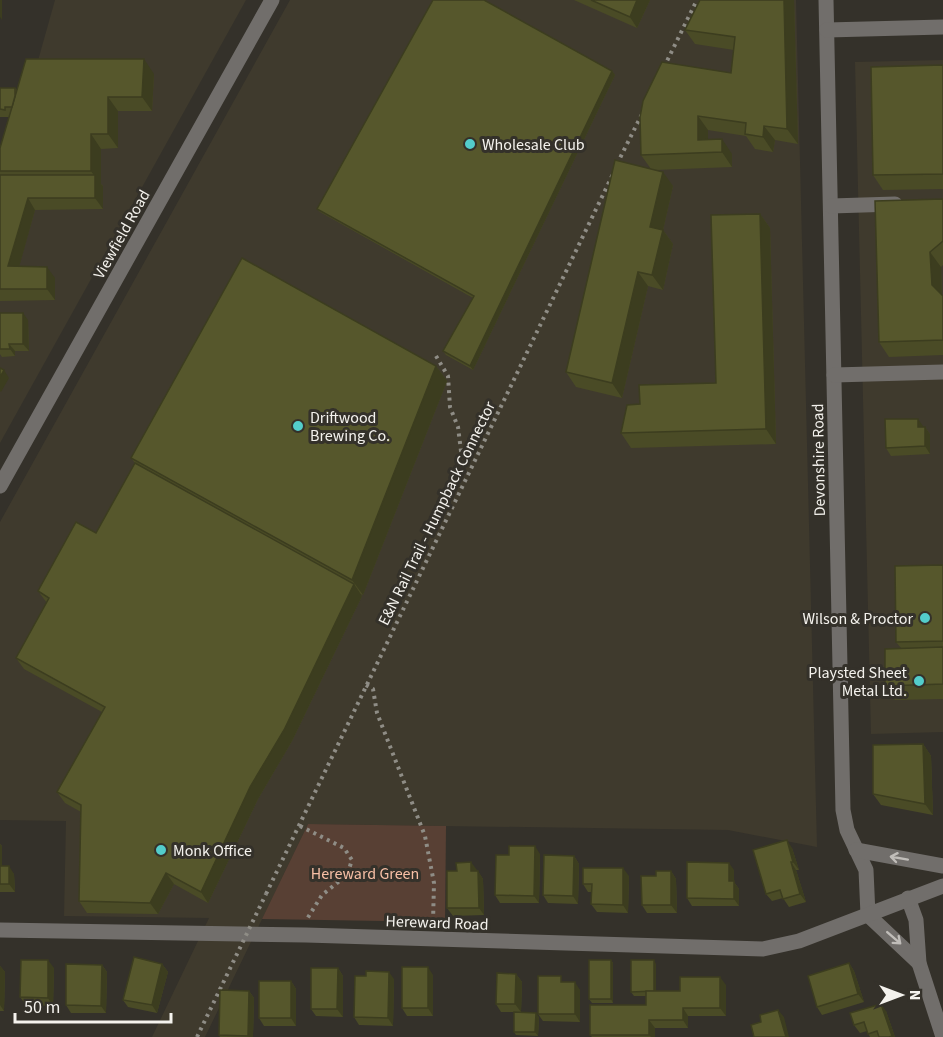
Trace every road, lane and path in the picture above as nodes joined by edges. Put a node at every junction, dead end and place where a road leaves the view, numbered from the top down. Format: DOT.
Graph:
graph roads {
  1 [pos="272,0"];
  2 [pos="697,0"];
  3 [pos="826,0"];
  4 [pos="943,27"];
  5 [pos="827,30"];
  6 [pos="660,75"];
  7 [pos="645,107"];
  8 [pos="909,204"];
  9 [pos="831,206"];
  10 [pos="436,356"];
  11 [pos="943,372"];
  12 [pos="834,375"];
  13 [pos="470,469"];
  14 [pos="0,486"];
  15 [pos="366,685"];
  16 [pos="300,826"];
  17 [pos="856,850"];
  18 [pos="943,866"];
  19 [pos="943,886"];
  20 [pos="908,898"];
  21 [pos="868,915"];
  22 [pos="307,919"];
  23 [pos="0,930"];
  24 [pos="433,940"];
  25 [pos="919,963"];
  26 [pos="197,1037"];
  27 [pos="943,1037"];
  1 -- 14 [label="street, Viewfield Road"];
  2 -- 6 [label="path"];
  3 -- 5 [label="street, Devonshire Road"];
  4 -- 5 [label="street"];
  5 -- 9 [label="street, Devonshire Road"];
  7 -- 13 [label="path, E&N Rail Trail - Humpback Connector"];
  8 -- 9 [label="street"];
  9 -- 12 [label="street, Devonshire Road"];
  10 -- 13 [label="path"];
  11 -- 12 [label="street"];
  12 -- 17 [label="street, Devonshire Road"];
  13 -- 15 [label="path, E&N Rail Trail - Humpback Connector"];
  15 -- 16 [label="path, E&N Rail Trail - Humpback Connector"];
  15 -- 24 [label="path"];
  16 -- 22 [label="path"];
  16 -- 26 [label="path, E&N Rail Trail - Humpback Connector, bridge"];
  18 -- 17 [label="street, one-way"];
  17 -- 21 [label="street, Devonshire Road"];
  19 -- 20 [label="street, Hereward Road"];
  20 -- 21 [label="street, Hereward Road"];
  20 -- 25 [label="street"];
  21 -- 24 [label="street, Hereward Road"];
  21 -- 25 [label="street, one-way"];
  23 -- 24 [label="street, Hereward Road"];
  25 -- 27 [label="street"];
}
